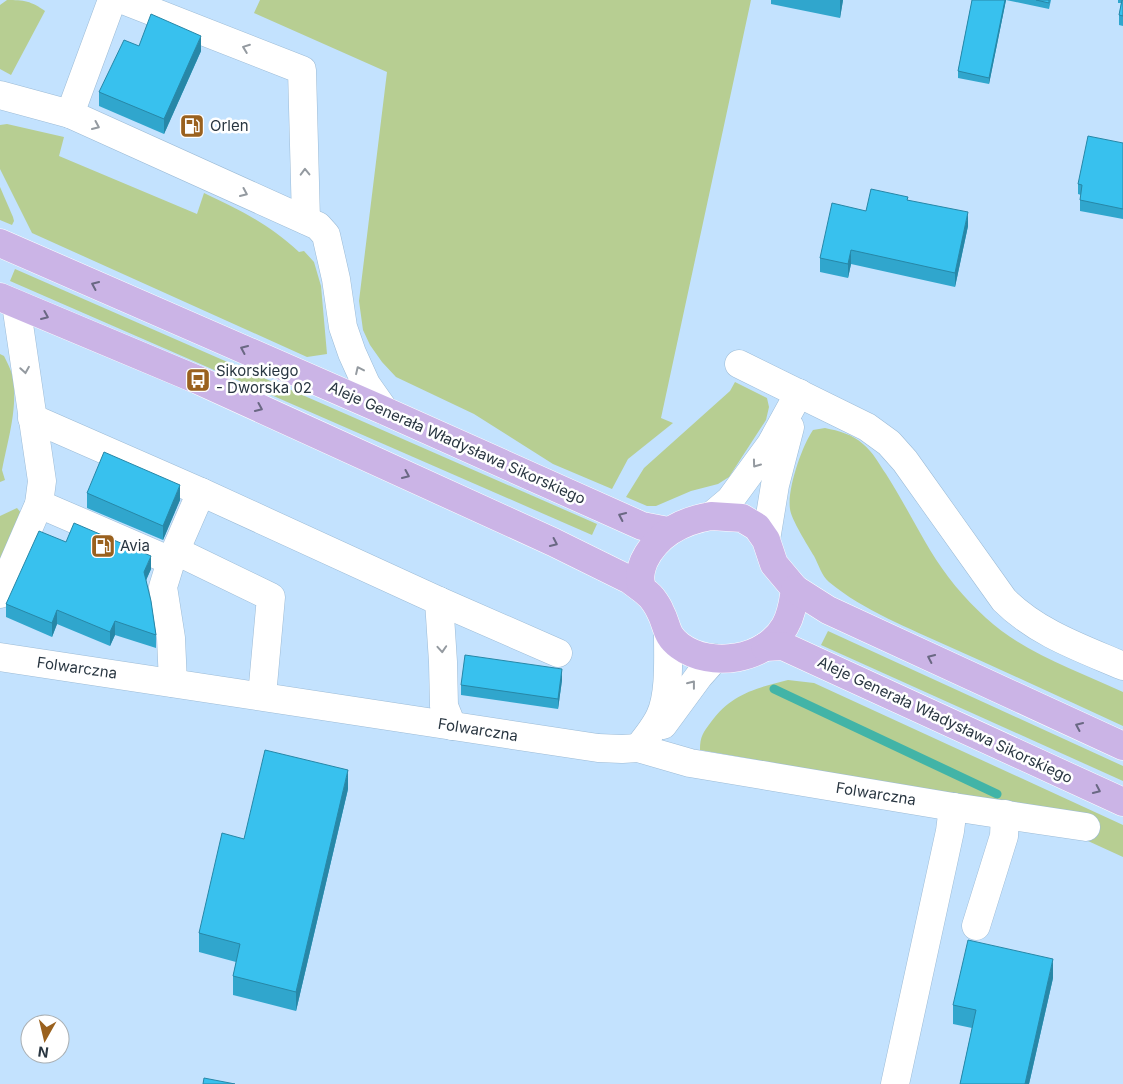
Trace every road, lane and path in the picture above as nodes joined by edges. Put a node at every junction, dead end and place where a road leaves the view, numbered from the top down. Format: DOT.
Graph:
graph roads {
  1 [pos="112,0"];
  2 [pos="123,0"];
  3 [pos="0,96"];
  4 [pos="70,114"];
  5 [pos="306,220"];
  6 [pos="0,243"];
  7 [pos="8,301"];
  8 [pos="739,364"];
  9 [pos="799,392"];
  10 [pos="385,411"];
  11 [pos="32,418"];
  12 [pos="201,492"];
  13 [pos="39,504"];
  14 [pos="711,516"];
  15 [pos="668,531"];
  16 [pos="766,540"];
  17 [pos="174,556"];
  18 [pos="642,588"];
  19 [pos="795,589"];
  20 [pos="0,594"];
  21 [pos="439,601"];
  22 [pos="668,635"];
  23 [pos="765,647"];
  24 [pos="558,653"];
  25 [pos="0,657"];
  26 [pos="715,658"];
  27 [pos="1123,666"];
  28 [pos="173,682"];
  29 [pos="262,696"];
  30 [pos="452,726"];
  31 [pos="1123,746"];
  32 [pos="638,748"];
  33 [pos="1123,802"];
  34 [pos="954,807"];
  35 [pos="1005,814"];
  36 [pos="1086,827"];
  37 [pos="976,926"];
  38 [pos="895,1084"];
  1 -- 4 [label="street"];
  5 -- 2 [label="street, one-way"];
  3 -- 4 [label="street"];
  4 -- 5 [label="street, one-way"];
  10 -- 5 [label="street, one-way"];
  10 -- 6 [label="main road, Aleje Generała Władysława Sikorskiego, one-way"];
  7 -- 11 [label="street, one-way"];
  7 -- 18 [label="main road, one-way"];
  8 -- 9 [label="street"];
  9 -- 14 [label="street, one-way"];
  9 -- 16 [label="street"];
  9 -- 27 [label="street"];
  15 -- 10 [label="main road, Aleje Generała Władysława Sikorskiego, one-way"];
  11 -- 12 [label="street"];
  11 -- 13 [label="street"];
  12 -- 17 [label="street"];
  12 -- 21 [label="street"];
  13 -- 17 [label="street"];
  13 -- 20 [label="street"];
  14 -- 15 [label="main road"];
  14 -- 16 [label="main road"];
  15 -- 18 [label="main road"];
  16 -- 19 [label="main road"];
  17 -- 28 [label="street"];
  17 -- 29 [label="street"];
  18 -- 22 [label="main road"];
  19 -- 23 [label="main road"];
  31 -- 19 [label="main road, one-way"];
  21 -- 24 [label="street"];
  21 -- 30 [label="street, one-way"];
  22 -- 26 [label="main road"];
  22 -- 32 [label="street"];
  23 -- 26 [label="main road"];
  23 -- 33 [label="main road, Aleje Generała Władysława Sikorskiego, one-way"];
  25 -- 28 [label="street, Folwarczna"];
  32 -- 26 [label="street, one-way"];
  28 -- 29 [label="street, Folwarczna"];
  29 -- 30 [label="street, Folwarczna"];
  30 -- 32 [label="street, Folwarczna"];
  32 -- 34 [label="street, Folwarczna"];
  34 -- 35 [label="street, Folwarczna"];
  34 -- 38 [label="street"];
  35 -- 36 [label="street, Folwarczna"];
  35 -- 37 [label="street"];
}
